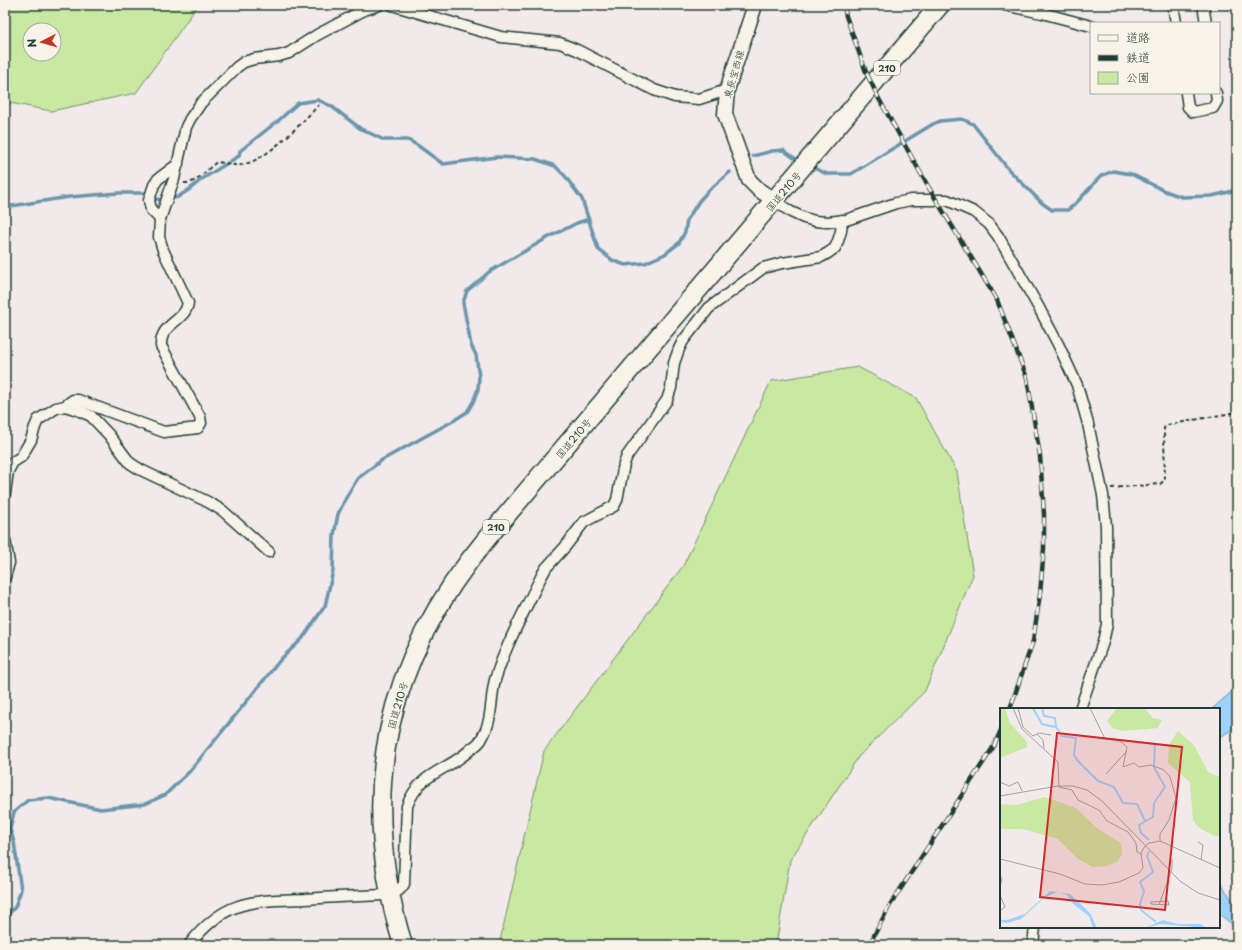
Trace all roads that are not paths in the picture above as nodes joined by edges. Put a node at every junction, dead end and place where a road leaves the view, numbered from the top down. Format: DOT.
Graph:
graph roads {
  1 [pos="379,5"];
  2 [pos="392,5"];
  3 [pos="755,5"];
  4 [pos="940,5"];
  5 [pos="1004,5"];
  6 [pos="1173,5"];
  7 [pos="1203,5"];
  8 [pos="1176,22"];
  9 [pos="1206,22"];
  10 [pos="1090,26"];
  11 [pos="727,90"];
  12 [pos="1186,94"];
  13 [pos="1216,94"];
  14 [pos="178,164"];
  15 [pos="775,201"];
  16 [pos="160,219"];
  17 [pos="842,220"];
  18 [pos="65,406"];
  19 [pos="5,493"];
  20 [pos="5,540"];
  21 [pos="269,552"];
  22 [pos="5,577"];
  23 [pos="1080,708"];
  24 [pos="389,894"];
  25 [pos="1035,928"];
  26 [pos="189,945"];
  27 [pos="402,945"];
  28 [pos="1032,945"];
  1 -- 14 [label="street"];
  2 -- 11 [label="street"];
  3 -- 11 [label="main road, 東長宝西線"];
  4 -- 15 [label="highway, 国道210号 / 210"];
  5 -- 10 [label="street"];
  6 -- 8 [label="street"];
  7 -- 9 [label="street"];
  11 -- 15 [label="main road, 東長宝西線"];
  12 -- 13 [label="street"];
  14 -- 16 [label="street"];
  14 -- 16 [label="street"];
  15 -- 17 [label="street"];
  15 -- 24 [label="highway, 国道210号 / 210"];
  16 -- 18 [label="street"];
  17 -- 23 [label="street"];
  17 -- 24 [label="street"];
  18 -- 19 [label="street"];
  18 -- 21 [label="street"];
  20 -- 22 [label="street"];
  24 -- 26 [label="street"];
  24 -- 27 [label="highway, 国道210号 / 210"];
  25 -- 28 [label="street"];
}
